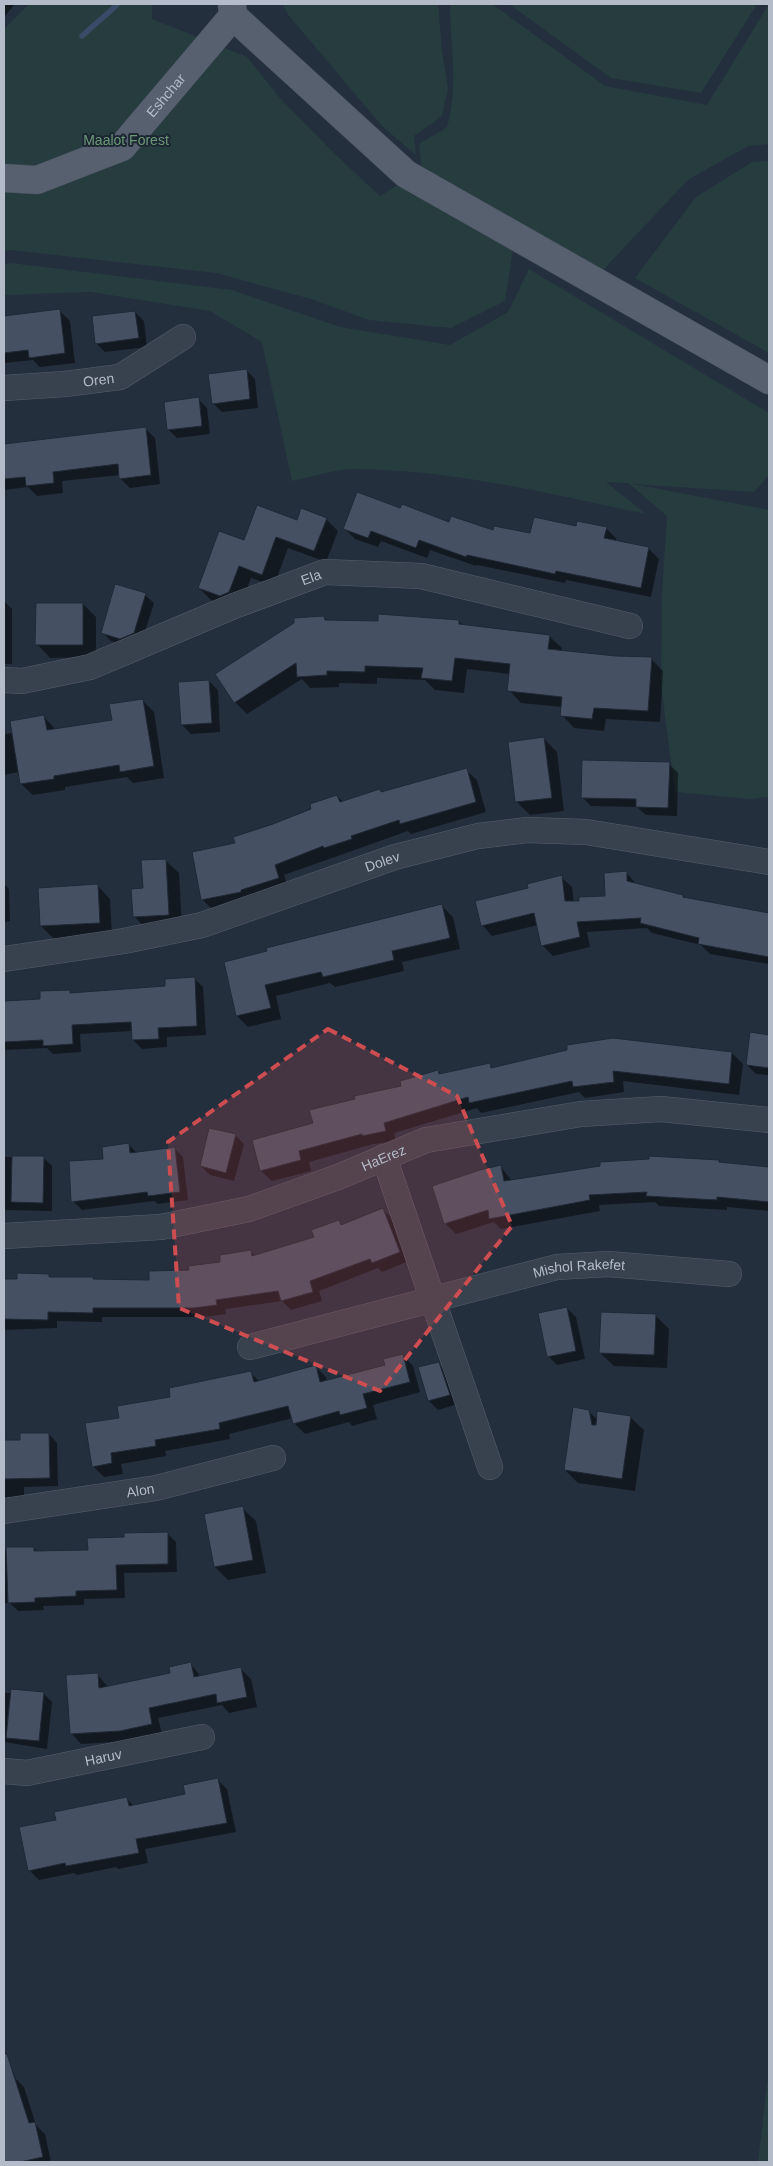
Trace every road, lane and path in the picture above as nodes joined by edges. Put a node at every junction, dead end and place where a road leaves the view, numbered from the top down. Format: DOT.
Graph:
graph roads {
  1 [pos="232,10"];
  2 [pos="4,178"];
  3 [pos="183,337"];
  4 [pos="769,380"];
  5 [pos="4,388"];
  6 [pos="630,626"];
  7 [pos="4,680"];
  8 [pos="769,862"];
  9 [pos="4,959"];
  10 [pos="769,1120"];
  11 [pos="384,1157"];
  12 [pos="4,1236"];
  13 [pos="728,1274"];
  14 [pos="432,1299"];
  15 [pos="250,1347"];
  16 [pos="274,1458"];
  17 [pos="490,1467"];
  18 [pos="4,1511"];
  19 [pos="202,1737"];
  20 [pos="4,1771"];
  1 -- 2 [label="main road, Eshchar"];
  1 -- 4 [label="main road"];
  3 -- 5 [label="street, Oren"];
  6 -- 7 [label="street, Ela"];
  8 -- 9 [label="street, Dolev"];
  10 -- 11 [label="street, HaErez"];
  11 -- 12 [label="street, HaErez"];
  11 -- 14 [label="street"];
  13 -- 14 [label="street, Mishol Rakefet"];
  14 -- 15 [label="street, Mishol Rakefet"];
  14 -- 17 [label="street"];
  16 -- 18 [label="street, Alon"];
  19 -- 20 [label="street, Haruv"];
}
